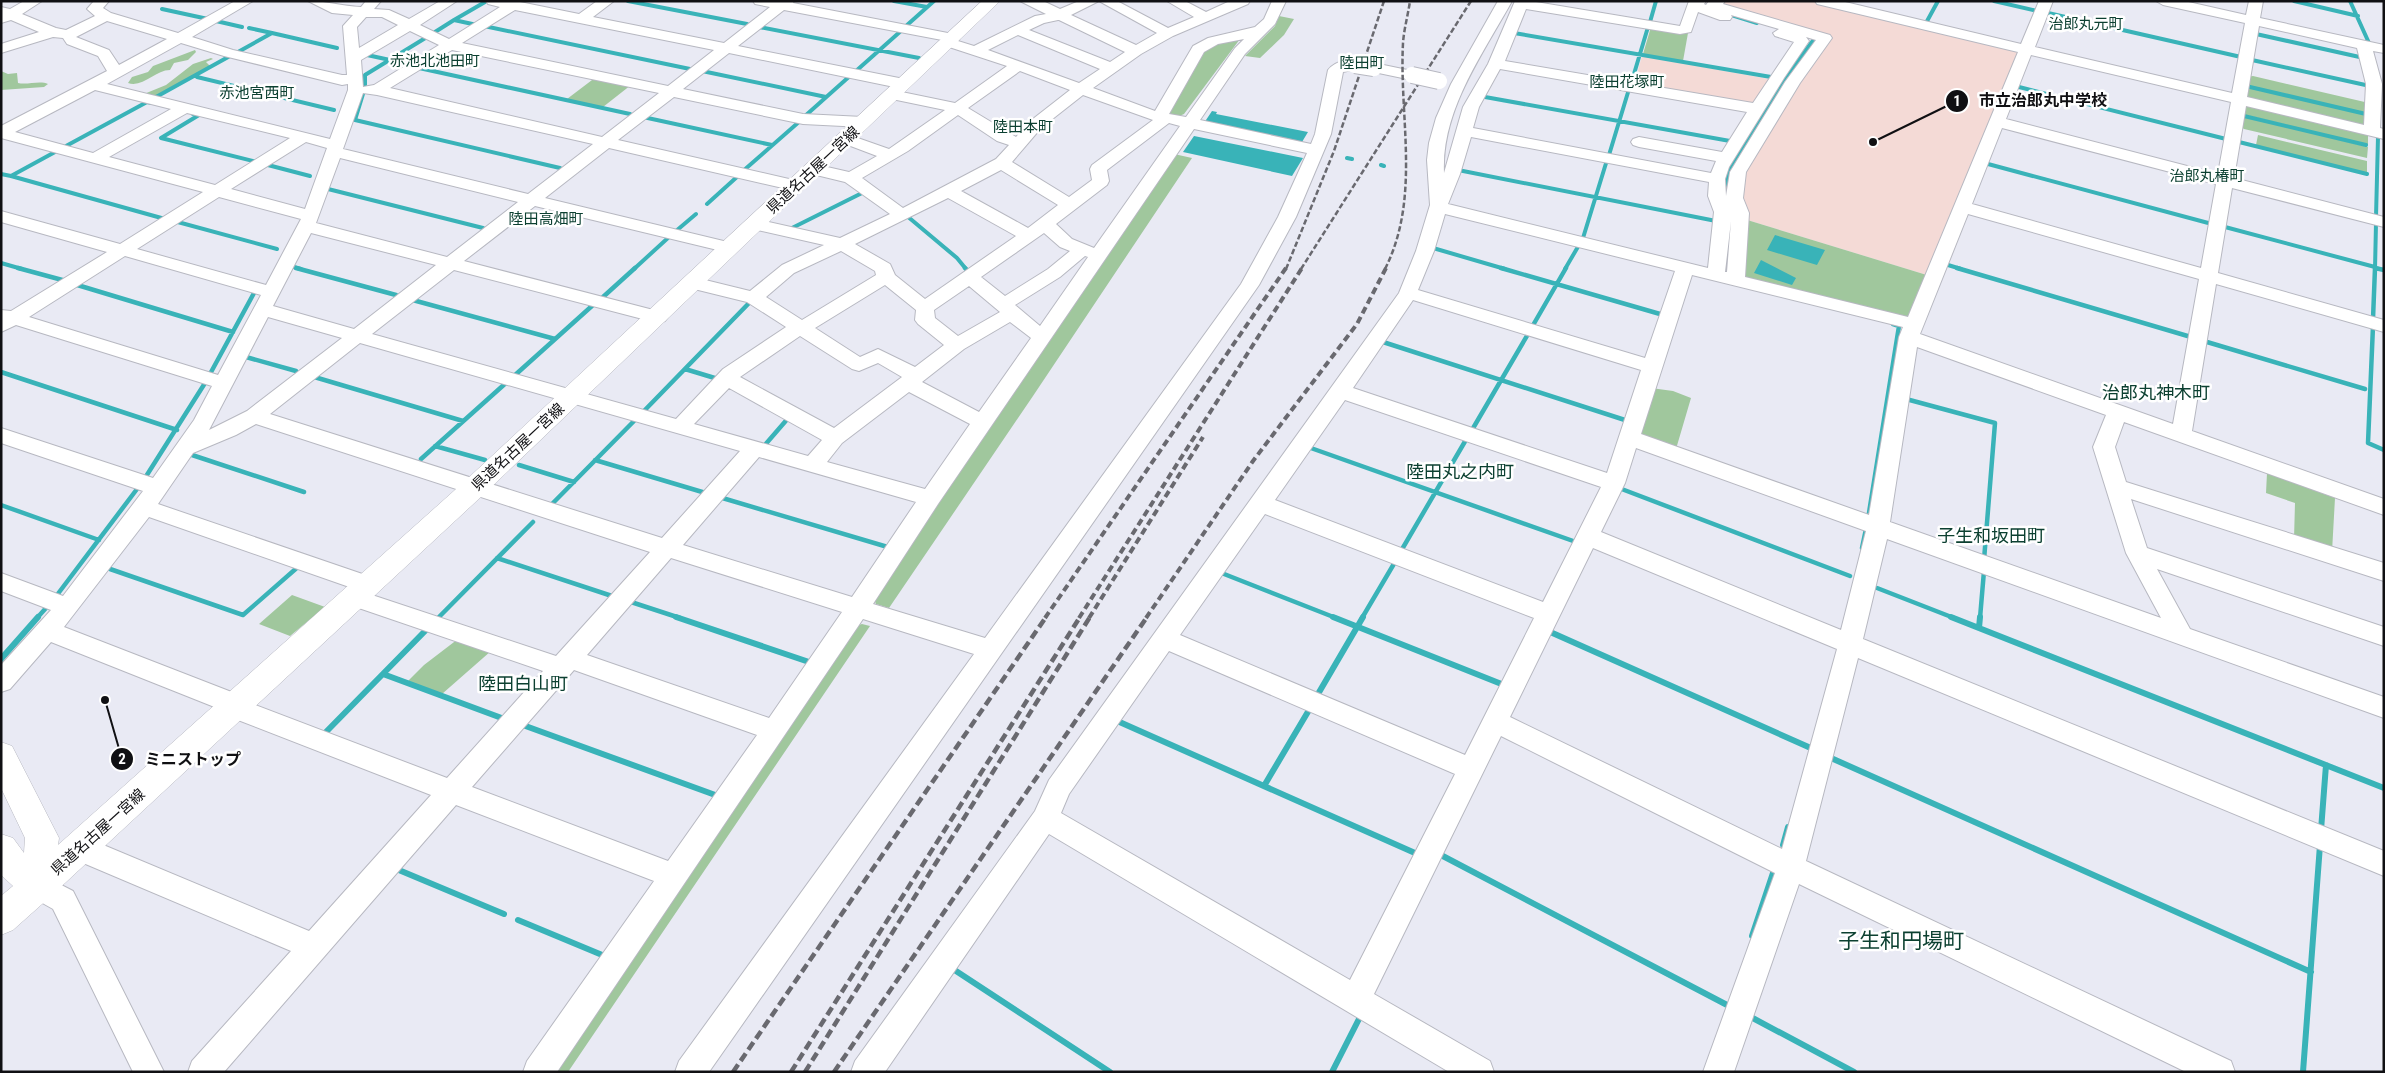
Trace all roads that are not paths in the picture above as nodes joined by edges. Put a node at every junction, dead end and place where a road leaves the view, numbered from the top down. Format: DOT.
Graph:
graph roads {
  1 [pos="35,1"];
  2 [pos="102,1"];
  3 [pos="246,1"];
  4 [pos="315,1"];
  5 [pos="450,1"];
  6 [pos="493,1"];
  7 [pos="607,1"];
  8 [pos="760,1"];
  9 [pos="992,1"];
  10 [pos="1027,1"];
  11 [pos="1092,1"];
  12 [pos="1106,1"];
  13 [pos="1174,1"];
  14 [pos="1242,1"];
  15 [pos="1279,1"];
  16 [pos="1505,1"];
  17 [pos="1718,1"];
  18 [pos="1822,1"];
  19 [pos="2046,1"];
  20 [pos="2163,1"];
  21 [pos="2256,1"];
  22 [pos="1522,2"];
  23 [pos="785,3"];
  24 [pos="1696,3"];
  25 [pos="513,5"];
  26 [pos="367,8"];
  27 [pos="1060,14"];
  28 [pos="5,15"];
  29 [pos="106,16"];
  30 [pos="1206,16"];
  31 [pos="581,19"];
  32 [pos="2252,21"];
  33 [pos="410,25"];
  34 [pos="1017,30"];
  35 [pos="1260,31"];
  36 [pos="52,32"];
  37 [pos="1168,33"];
  38 [pos="68,35"];
  39 [pos="179,38"];
  40 [pos="951,40"];
  41 [pos="450,45"];
  42 [pos="2364,45"];
  43 [pos="727,48"];
  44 [pos="1,49"];
  45 [pos="2384,49"];
  46 [pos="2026,50"];
  47 [pos="974,51"];
  48 [pos="1136,51"];
  49 [pos="352,59"];
  50 [pos="1496,64"];
  51 [pos="1018,65"];
  52 [pos="1111,68"];
  53 [pos="116,74"];
  54 [pos="355,84"];
  55 [pos="93,85"];
  56 [pos="1460,85"];
  57 [pos="377,90"];
  58 [pos="898,90"];
  59 [pos="1081,90"];
  60 [pos="672,91"];
  61 [pos="2238,100"];
  62 [pos="184,108"];
  63 [pos="957,108"];
  64 [pos="1758,109"];
  65 [pos="1162,118"];
  66 [pos="1997,122"];
  67 [pos="1189,125"];
  68 [pos="854,130"];
  69 [pos="1464,131"];
  70 [pos="1,133"];
  71 [pos="2378,133"];
  72 [pos="303,137"];
  73 [pos="606,142"];
  74 [pos="1639,142"];
  75 [pos="1018,143"];
  76 [pos="335,148"];
  77 [pos="1316,150"];
  78 [pos="890,154"];
  79 [pos="95,158"];
  80 [pos="1727,158"];
  81 [pos="1002,163"];
  82 [pos="805,177"];
  83 [pos="851,178"];
  84 [pos="1717,179"];
  85 [pos="2225,181"];
  86 [pos="217,191"];
  87 [pos="948,192"];
  88 [pos="532,200"];
  89 [pos="1068,204"];
  90 [pos="1438,207"];
  91 [pos="1963,207"];
  92 [pos="901,214"];
  93 [pos="1,216"];
  94 [pos="308,221"];
  95 [pos="2384,222"];
  96 [pos="755,224"];
  97 [pos="1045,224"];
  98 [pos="1029,236"];
  99 [pos="840,243"];
  100 [pos="730,248"];
  101 [pos="122,250"];
  102 [pos="1091,252"];
  103 [pos="450,264"];
  104 [pos="1685,268"];
  105 [pos="2208,276"];
  106 [pos="886,277"];
  107 [pos="970,277"];
  108 [pos="1725,277"];
  109 [pos="693,283"];
  110 [pos="1408,293"];
  111 [pos="754,298"];
  112 [pos="266,300"];
  113 [pos="925,308"];
  114 [pos="1008,308"];
  115 [pos="658,317"];
  116 [pos="5,319"];
  117 [pos="2384,326"];
  118 [pos="801,328"];
  119 [pos="1912,331"];
  120 [pos="357,336"];
  121 [pos="1042,336"];
  122 [pos="957,345"];
  123 [pos="1653,368"];
  124 [pos="726,378"];
  125 [pos="912,379"];
  126 [pos="223,383"];
  127 [pos="1340,391"];
  128 [pos="572,397"];
  129 [pos="2118,412"];
  130 [pos="254,416"];
  131 [pos="983,422"];
  132 [pos="679,428"];
  133 [pos="1,435"];
  134 [pos="2181,435"];
  135 [pos="836,438"];
  136 [pos="1630,438"];
  137 [pos="186,448"];
  138 [pos="754,449"];
  139 [pos="812,465"];
  140 [pos="1614,483"];
  141 [pos="2117,487"];
  142 [pos="157,488"];
  143 [pos="474,488"];
  144 [pos="930,498"];
  145 [pos="1260,503"];
  146 [pos="144,507"];
  147 [pos="2384,507"];
  148 [pos="1878,528"];
  149 [pos="1587,536"];
  150 [pos="666,548"];
  151 [pos="2137,553"];
  152 [pos="2384,572"];
  153 [pos="1,582"];
  154 [pos="362,591"];
  155 [pos="68,607"];
  156 [pos="858,608"];
  157 [pos="1548,614"];
  158 [pos="49,631"];
  159 [pos="2182,636"];
  160 [pos="2384,637"];
  161 [pos="1164,638"];
  162 [pos="1850,644"];
  163 [pos="991,650"];
  164 [pos="564,663"];
  165 [pos="1,682"];
  166 [pos="236,707"];
  167 [pos="2384,708"];
  168 [pos="1495,721"];
  169 [pos="774,730"];
  170 [pos="1,755"];
  171 [pos="1471,769"];
  172 [pos="451,791"];
  173 [pos="1045,818"];
  174 [pos="80,848"];
  175 [pos="1,849"];
  176 [pos="2384,864"];
  177 [pos="1791,867"];
  178 [pos="674,876"];
  179 [pos="38,886"];
  180 [pos="1,919"];
  181 [pos="313,946"];
  182 [pos="1356,1000"];
  183 [pos="149,1072"];
  184 [pos="203,1072"];
  185 [pos="538,1072"];
  186 [pos="690,1072"];
  187 [pos="866,1072"];
  188 [pos="1479,1072"];
  189 [pos="1718,1072"];
  190 [pos="2220,1072"];
  1 -- 28 [label="street"];
  2 -- 29 [label="street"];
  3 -- 39 [label="street"];
  4 -- 26 [label="street"];
  5 -- 33 [label="street"];
  6 -- 25 [label="street"];
  7 -- 31 [label="street"];
  8 -- 23 [label="street"];
  9 -- 40 [label="main road, 県道名古屋一宮線"];
  10 -- 27 [label="street"];
  11 -- 27 [label="street"];
  12 -- 37 [label="street"];
  13 -- 30 [label="street"];
  14 -- 30 [label="street"];
  15 -- 35 [label="street"];
  16 -- 56 [label="street"];
  17 -- 108 [label="street"];
  18 -- 46 [label="street"];
  19 -- 46 [label="street"];
  20 -- 32 [label="street"];
  21 -- 32 [label="street"];
  22 -- 24 [label="street"];
  22 -- 50 [label="street"];
  23 -- 40 [label="street"];
  23 -- 43 [label="street"];
  24 -- 64 [label="street"];
  25 -- 31 [label="street"];
  25 -- 41 [label="street"];
  26 -- 33 [label="street"];
  26 -- 49 [label="street"];
  27 -- 34 [label="street"];
  27 -- 48 [label="street"];
  28 -- 36 [label="street"];
  29 -- 38 [label="street"];
  29 -- 39 [label="street"];
  30 -- 35 [label="street"];
  30 -- 37 [label="street"];
  31 -- 43 [label="street"];
  32 -- 42 [label="street"];
  32 -- 61 [label="street"];
  33 -- 41 [label="street"];
  33 -- 49 [label="street"];
  34 -- 47 [label="street"];
  34 -- 52 [label="street"];
  35 -- 65 [label="street"];
  35 -- 67 [label="street"];
  36 -- 38 [label="street"];
  36 -- 44 [label="street"];
  37 -- 48 [label="street"];
  38 -- 53 [label="street"];
  39 -- 53 [label="street"];
  39 -- 54 [label="street"];
  40 -- 47 [label="street"];
  40 -- 58 [label="main road, 県道名古屋一宮線"];
  41 -- 57 [label="street"];
  41 -- 60 [label="street"];
  42 -- 45 [label="street"];
  42 -- 71 [label="street"];
  43 -- 58 [label="street"];
  43 -- 60 [label="street"];
  46 -- 61 [label="street"];
  46 -- 66 [label="street"];
  47 -- 51 [label="street"];
  48 -- 52 [label="street"];
  49 -- 54 [label="street"];
  50 -- 64 [label="street"];
  50 -- 69 [label="street"];
  51 -- 59 [label="street"];
  51 -- 63 [label="street"];
  52 -- 59 [label="street"];
  53 -- 55 [label="street"];
  54 -- 57 [label="street"];
  54 -- 76 [label="street"];
  55 -- 62 [label="street"];
  55 -- 70 [label="street"];
  56 -- 77 [label="street, bridge"];
  56 -- 90 [label="street"];
  57 -- 73 [label="street"];
  58 -- 63 [label="street"];
  58 -- 68 [label="main road, 県道名古屋一宮線"];
  59 -- 65 [label="street"];
  59 -- 75 [label="street"];
  60 -- 68 [label="street"];
  60 -- 73 [label="street"];
  61 -- 71 [label="street"];
  61 -- 85 [label="street"];
  62 -- 72 [label="street"];
  62 -- 79 [label="street"];
  63 -- 75 [label="street"];
  63 -- 78 [label="street"];
  64 -- 80 [label="street"];
  65 -- 67 [label="street"];
  65 -- 89 [label="street"];
  66 -- 85 [label="street"];
  66 -- 91 [label="street"];
  67 -- 77 [label="street"];
  67 -- 102 [label="street"];
  68 -- 78 [label="street"];
  68 -- 82 [label="main road, 県道名古屋一宮線"];
  69 -- 84 [label="street"];
  69 -- 90 [label="street"];
  70 -- 79 [label="street"];
  72 -- 76 [label="street"];
  72 -- 86 [label="street"];
  73 -- 82 [label="street"];
  73 -- 88 [label="street"];
  74 -- 80 [label="street"];
  75 -- 81 [label="street"];
  76 -- 88 [label="street"];
  76 -- 94 [label="street"];
  77 -- 163 [label="street"];
  78 -- 83 [label="street"];
  79 -- 86 [label="street"];
  80 -- 84 [label="street"];
  81 -- 87 [label="street"];
  81 -- 89 [label="street"];
  82 -- 83 [label="street"];
  82 -- 96 [label="main road, 県道名古屋一宮線"];
  83 -- 92 [label="street"];
  84 -- 108 [label="street"];
  85 -- 95 [label="street"];
  85 -- 105 [label="street"];
  86 -- 94 [label="street"];
  86 -- 101 [label="street"];
  87 -- 92 [label="street"];
  87 -- 98 [label="street"];
  88 -- 100 [label="street"];
  88 -- 103 [label="street"];
  89 -- 97 [label="street"];
  90 -- 104 [label="street"];
  90 -- 110 [label="street"];
  91 -- 105 [label="street"];
  91 -- 119 [label="street"];
  92 -- 99 [label="street"];
  93 -- 101 [label="street"];
  94 -- 103 [label="street"];
  94 -- 112 [label="street"];
  96 -- 99 [label="street"];
  96 -- 100 [label="main road, 県道名古屋一宮線"];
  97 -- 98 [label="street"];
  97 -- 102 [label="street"];
  98 -- 107 [label="street"];
  99 -- 106 [label="street"];
  99 -- 111 [label="street"];
  100 -- 109 [label="main road, 県道名古屋一宮線"];
  101 -- 112 [label="street"];
  101 -- 116 [label="street"];
  102 -- 114 [label="street"];
  102 -- 121 [label="street"];
  103 -- 115 [label="street"];
  103 -- 120 [label="street"];
  104 -- 108 [label="street"];
  104 -- 123 [label="street"];
  105 -- 117 [label="street"];
  105 -- 134 [label="street"];
  106 -- 113 [label="street"];
  106 -- 118 [label="street"];
  107 -- 113 [label="street"];
  107 -- 114 [label="street"];
  108 -- 119 [label="street"];
  109 -- 111 [label="street"];
  109 -- 115 [label="main road, 県道名古屋一宮線"];
  110 -- 123 [label="street"];
  110 -- 127 [label="street"];
  111 -- 118 [label="street"];
  112 -- 120 [label="street"];
  112 -- 126 [label="street"];
  113 -- 122 [label="street"];
  114 -- 121 [label="street"];
  114 -- 122 [label="street"];
  115 -- 128 [label="main road, 県道名古屋一宮線"];
  116 -- 126 [label="street"];
  118 -- 124 [label="street"];
  118 -- 125 [label="street"];
  119 -- 129 [label="street"];
  119 -- 148 [label="street"];
  120 -- 128 [label="street"];
  120 -- 130 [label="street"];
  121 -- 131 [label="street"];
  122 -- 125 [label="street"];
  123 -- 136 [label="street"];
  124 -- 132 [label="street"];
  124 -- 135 [label="street"];
  125 -- 131 [label="street"];
  125 -- 135 [label="street"];
  126 -- 137 [label="street"];
  127 -- 140 [label="street"];
  127 -- 145 [label="street"];
  128 -- 132 [label="street"];
  128 -- 143 [label="main road, 県道名古屋一宮線"];
  129 -- 134 [label="street"];
  129 -- 141 [label="street"];
  130 -- 137 [label="street"];
  130 -- 143 [label="street"];
  131 -- 144 [label="street"];
  132 -- 138 [label="street"];
  133 -- 142 [label="street"];
  134 -- 147 [label="street"];
  135 -- 139 [label="street"];
  136 -- 140 [label="street"];
  136 -- 148 [label="street"];
  137 -- 142 [label="street"];
  138 -- 139 [label="street"];
  138 -- 150 [label="street"];
  139 -- 144 [label="street"];
  140 -- 149 [label="street"];
  141 -- 151 [label="street"];
  141 -- 152 [label="street"];
  142 -- 146 [label="street"];
  143 -- 150 [label="street"];
  143 -- 154 [label="main road, 県道名古屋一宮線"];
  144 -- 156 [label="street"];
  145 -- 157 [label="street"];
  145 -- 161 [label="street"];
  146 -- 154 [label="street"];
  146 -- 155 [label="street"];
  148 -- 159 [label="street"];
  148 -- 162 [label="street"];
  149 -- 157 [label="street"];
  149 -- 162 [label="street"];
  150 -- 156 [label="street"];
  150 -- 164 [label="street"];
  151 -- 159 [label="street"];
  151 -- 160 [label="street"];
  153 -- 155 [label="street"];
  154 -- 164 [label="street"];
  154 -- 166 [label="main road, 県道名古屋一宮線"];
  155 -- 158 [label="street"];
  156 -- 163 [label="street"];
  156 -- 169 [label="street"];
  157 -- 168 [label="street"];
  158 -- 165 [label="street"];
  158 -- 166 [label="street"];
  159 -- 167 [label="street"];
  161 -- 171 [label="street"];
  161 -- 173 [label="street"];
  162 -- 176 [label="street"];
  162 -- 177 [label="street"];
  163 -- 186 [label="street"];
  164 -- 169 [label="street"];
  164 -- 172 [label="street"];
  166 -- 172 [label="street"];
  166 -- 174 [label="main road, 県道名古屋一宮線"];
  168 -- 171 [label="street"];
  168 -- 177 [label="street"];
  169 -- 178 [label="street"];
  170 -- 179 [label="main road"];
  171 -- 182 [label="street"];
  172 -- 178 [label="street"];
  172 -- 181 [label="street"];
  173 -- 182 [label="street"];
  173 -- 187 [label="street"];
  174 -- 179 [label="main road, 県道名古屋一宮線"];
  174 -- 181 [label="street"];
  175 -- 179 [label="main road"];
  177 -- 189 [label="street"];
  177 -- 190 [label="street"];
  178 -- 185 [label="street"];
  179 -- 180 [label="main road, 県道名古屋一宮線"];
  179 -- 183 [label="street"];
  181 -- 184 [label="street"];
  182 -- 188 [label="street"];
}
